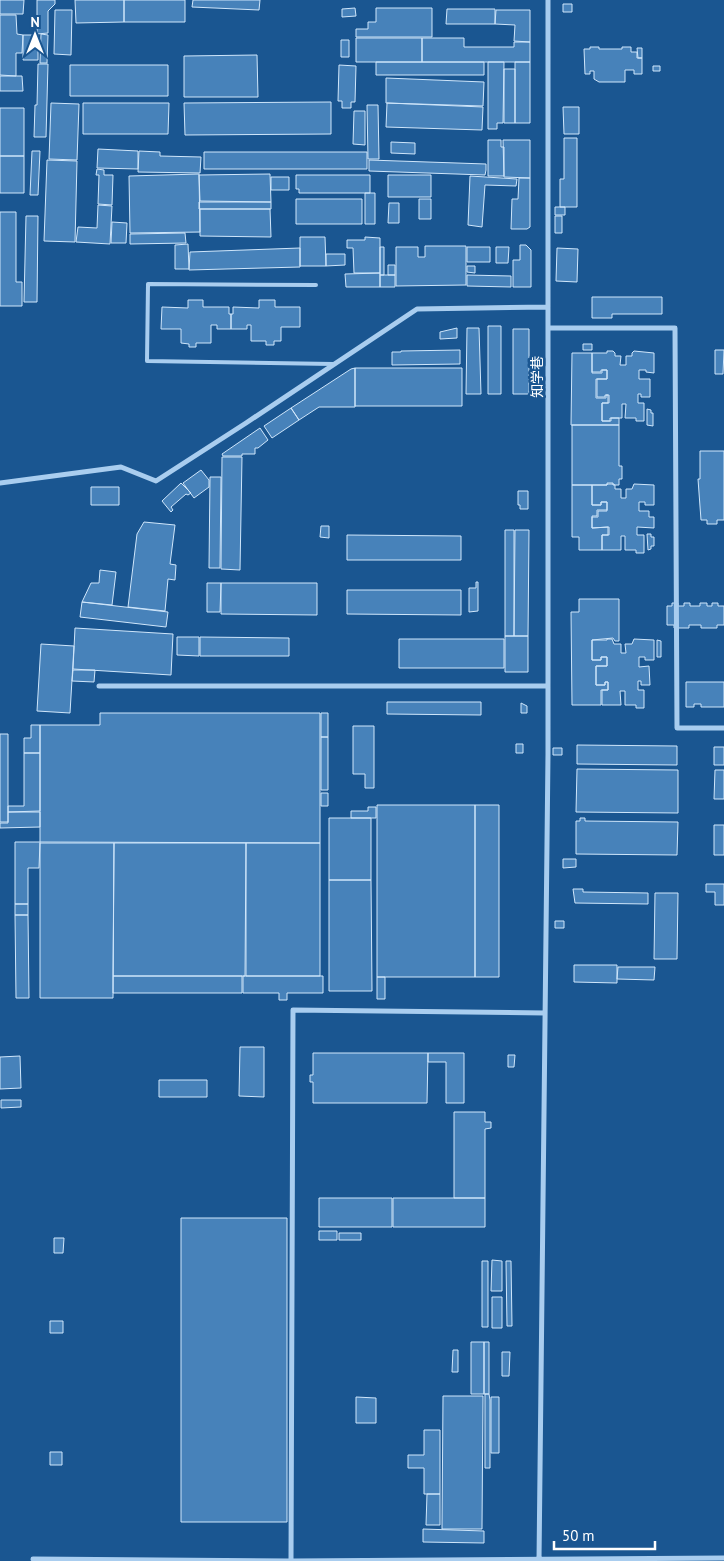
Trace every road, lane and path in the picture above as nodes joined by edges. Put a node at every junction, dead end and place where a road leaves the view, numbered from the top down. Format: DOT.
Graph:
graph roads {
  1 [pos="548,0"];
  2 [pos="316,286"];
  3 [pos="548,307"];
  4 [pos="548,328"];
  5 [pos="335,364"];
  6 [pos="0,484"];
  7 [pos="99,686"];
  8 [pos="548,686"];
  9 [pos="724,728"];
  10 [pos="545,1013"];
  11 [pos="724,1558"];
  12 [pos="33,1559"];
  13 [pos="539,1560"];
  14 [pos="291,1561"];
  1 -- 3 [label="street, 知学巷"];
  2 -- 5 [label="lane"];
  3 -- 4 [label="street, 知学巷"];
  3 -- 5 [label="street"];
  4 -- 8 [label="street, 知学巷"];
  4 -- 9 [label="street"];
  5 -- 6 [label="street"];
  7 -- 8 [label="street"];
  8 -- 10 [label="street, 知学巷"];
  10 -- 13 [label="street, 知学巷"];
  10 -- 14 [label="street"];
  11 -- 13 [label="street"];
  12 -- 14 [label="street"];
  13 -- 14 [label="street"];
}
